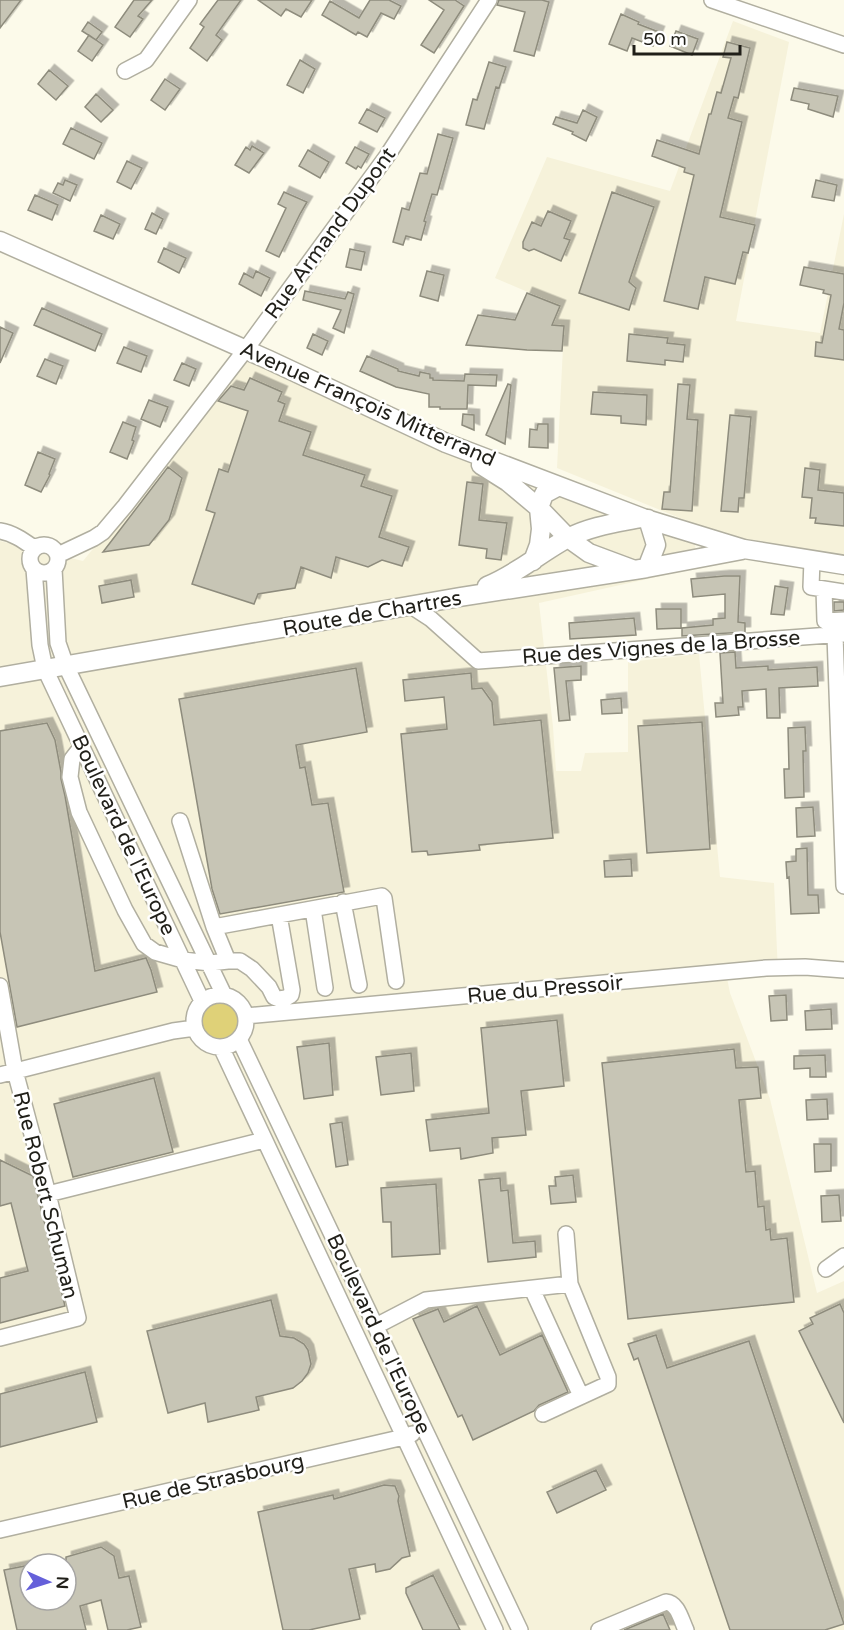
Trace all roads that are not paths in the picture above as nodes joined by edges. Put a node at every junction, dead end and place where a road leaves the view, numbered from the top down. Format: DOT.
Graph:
graph roads {
  1 [pos="189,0"];
  2 [pos="489,0"];
  3 [pos="712,0"];
  4 [pos="844,45"];
  5 [pos="124,71"];
  6 [pos="0,241"];
  7 [pos="246,350"];
  8 [pos="447,443"];
  9 [pos="559,486"];
  10 [pos="539,508"];
  11 [pos="645,519"];
  12 [pos="0,531"];
  13 [pos="568,538"];
  14 [pos="34,548"];
  15 [pos="744,549"];
  16 [pos="812,560"];
  17 [pos="533,561"];
  18 [pos="56,562"];
  19 [pos="844,565"];
  20 [pos="34,569"];
  21 [pos="641,569"];
  22 [pos="834,590"];
  23 [pos="460,597"];
  24 [pos="411,606"];
  25 [pos="839,627"];
  26 [pos="66,666"];
  27 [pos="45,669"];
  28 [pos="0,677"];
  29 [pos="82,746"];
  30 [pos="115,767"];
  31 [pos="96,776"];
  32 [pos="180,821"];
  33 [pos="844,886"];
  34 [pos="343,902"];
  35 [pos="313,909"];
  36 [pos="279,915"];
  37 [pos="214,927"];
  38 [pos="183,960"];
  39 [pos="228,961"];
  40 [pos="210,963"];
  41 [pos="844,970"];
  42 [pos="396,981"];
  43 [pos="359,985"];
  44 [pos="0,986"];
  45 [pos="325,988"];
  46 [pos="224,995"];
  47 [pos="202,1002"];
  48 [pos="246,1016"];
  49 [pos="195,1028"];
  50 [pos="239,1039"];
  51 [pos="220,1047"];
  52 [pos="8,1073"];
  53 [pos="264,1140"];
  54 [pos="48,1194"];
  55 [pos="566,1234"];
  56 [pos="844,1256"];
  57 [pos="826,1269"];
  58 [pos="570,1284"];
  59 [pos="532,1289"];
  60 [pos="376,1326"];
  61 [pos="0,1338"];
  62 [pos="581,1396"];
  63 [pos="543,1414"];
  64 [pos="424,1429"];
  65 [pos="404,1437"];
  66 [pos="0,1530"];
  67 [pos="495,1630"];
  68 [pos="520,1630"];
  69 [pos="599,1630"];
  70 [pos="686,1630"];
  1 -- 5 [label="street"];
  2 -- 7 [label="street, Rue Armand Dupont"];
  3 -- 4 [label="street"];
  6 -- 7 [label="main road, Avenue François Mitterrand"];
  7 -- 8 [label="main road, Avenue François Mitterrand"];
  7 -- 18 [label="street, Rue Armand Dupont"];
  8 -- 9 [label="main road, Avenue François Mitterrand"];
  8 -- 10 [label="main road"];
  9 -- 10 [label="main road"];
  9 -- 11 [label="main road, Avenue François Mitterrand"];
  10 -- 13 [label="main road"];
  10 -- 17 [label="main road"];
  11 -- 13 [label="main road"];
  11 -- 15 [label="main road, Avenue François Mitterrand"];
  11 -- 21 [label="main road"];
  12 -- 14 [label="street"];
  13 -- 17 [label="main road"];
  13 -- 21 [label="main road"];
  14 -- 18 [label="street"];
  14 -- 20 [label="street"];
  15 -- 16 [label="main road"];
  15 -- 21 [label="main road, Route de Chartres"];
  16 -- 19 [label="main road"];
  16 -- 22 [label="street"];
  17 -- 23 [label="main road"];
  18 -- 20 [label="street"];
  18 -- 26 [label="street"];
  20 -- 27 [label="street"];
  21 -- 23 [label="main road, Route de Chartres"];
  22 -- 25 [label="street"];
  23 -- 24 [label="main road, Route de Chartres"];
  24 -- 25 [label="street, Rue des Vignes de la Brosse"];
  24 -- 26 [label="main road, Route de Chartres"];
  25 -- 33 [label="street"];
  26 -- 27 [label="main road, Route de Chartres"];
  26 -- 30 [label="street, Boulevard de l'Europe"];
  27 -- 28 [label="main road, Route de Chartres"];
  27 -- 29 [label="street, Boulevard de l'Europe"];
  29 -- 31 [label="street, Boulevard de l'Europe"];
  29 -- 38 [label="street"];
  30 -- 31 [label="street"];
  30 -- 40 [label="street, Boulevard de l'Europe"];
  31 -- 38 [label="street, Boulevard de l'Europe"];
  32 -- 37 [label="street"];
  34 -- 35 [label="street"];
  34 -- 42 [label="street"];
  34 -- 43 [label="street"];
  35 -- 36 [label="street"];
  35 -- 45 [label="street"];
  36 -- 37 [label="street"];
  36 -- 39 [label="street"];
  37 -- 39 [label="street"];
  38 -- 40 [label="street"];
  38 -- 47 [label="street, Boulevard de l'Europe"];
  39 -- 40 [label="street"];
  40 -- 46 [label="street, Boulevard de l'Europe"];
  41 -- 48 [label="street, Rue du Pressoir"];
  44 -- 52 [label="street, Rue Robert Schuman"];
  46 -- 47 [label="street"];
  46 -- 48 [label="street, Boulevard de l'Europe"];
  47 -- 49 [label="street"];
  48 -- 50 [label="street"];
  49 -- 51 [label="street"];
  49 -- 52 [label="street"];
  50 -- 51 [label="street"];
  50 -- 60 [label="street, Boulevard de l'Europe"];
  51 -- 53 [label="street, Boulevard de l'Europe"];
  52 -- 54 [label="street, Rue Robert Schuman"];
  53 -- 54 [label="street"];
  53 -- 65 [label="street, Boulevard de l'Europe"];
  54 -- 61 [label="street, Rue Robert Schuman"];
  55 -- 58 [label="street"];
  56 -- 57 [label="street"];
  58 -- 59 [label="street"];
  58 -- 62 [label="street"];
  59 -- 60 [label="street"];
  59 -- 62 [label="street"];
  60 -- 64 [label="street, Boulevard de l'Europe"];
  62 -- 63 [label="street"];
  64 -- 65 [label="street, Rue de Strasbourg"];
  64 -- 68 [label="street, Boulevard de l'Europe"];
  65 -- 66 [label="street, Rue de Strasbourg"];
  65 -- 67 [label="street, Boulevard de l'Europe"];
  69 -- 70 [label="street"];
}
